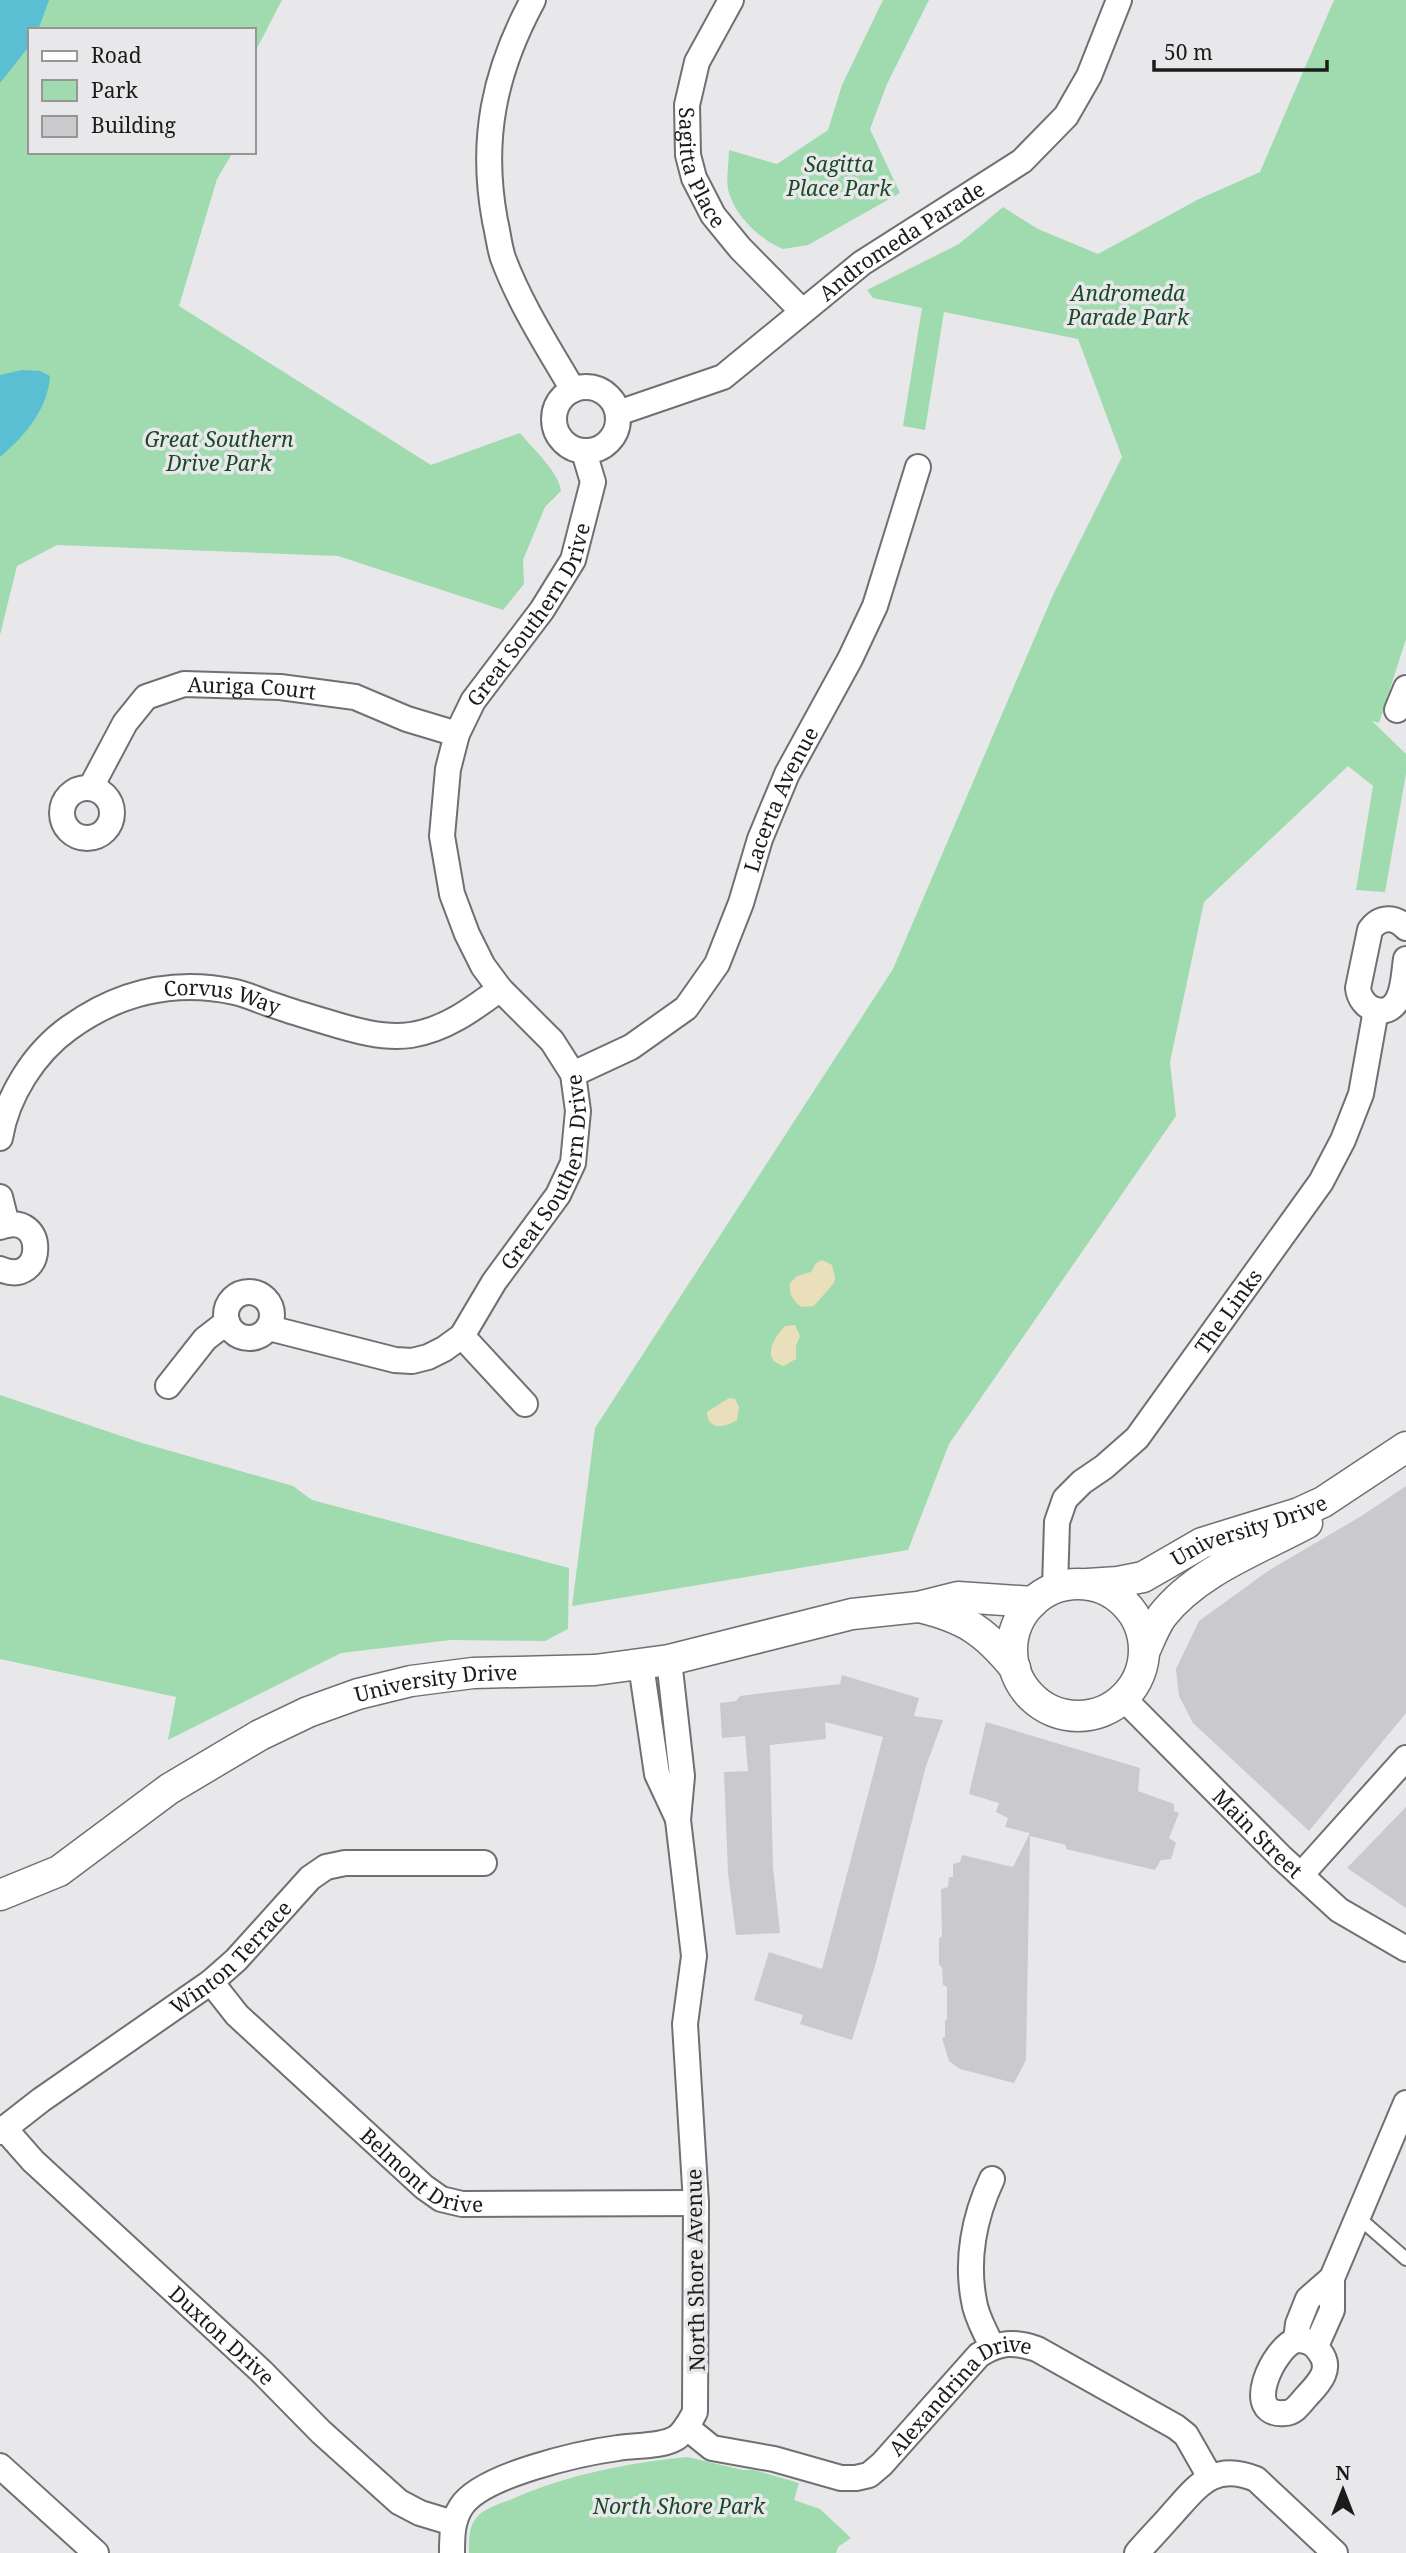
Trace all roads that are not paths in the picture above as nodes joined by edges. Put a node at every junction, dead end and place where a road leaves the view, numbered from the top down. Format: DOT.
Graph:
graph roads {
  1 [pos="533,0"];
  2 [pos="731,0"];
  3 [pos="1119,0"];
  4 [pos="802,311"];
  5 [pos="573,390"];
  6 [pos="618,413"];
  7 [pos="584,452"];
  8 [pos="918,467"];
  9 [pos="457,734"];
  10 [pos="91,787"];
  11 [pos="1406,928"];
  12 [pos="1406,959"];
  13 [pos="500,989"];
  14 [pos="1376,1010"];
  15 [pos="573,1074"];
  16 [pos="0,1138"];
  17 [pos="0,1197"];
  18 [pos="3,1226"];
  19 [pos="0,1269"];
  20 [pos="227,1322"];
  21 [pos="269,1328"];
  22 [pos="462,1336"];
  23 [pos="168,1386"];
  24 [pos="525,1404"];
  25 [pos="1406,1447"];
  26 [pos="1406,1463"];
  27 [pos="1057,1591"];
  28 [pos="918,1606"];
  29 [pos="1144,1650"];
  30 [pos="655,1662"];
  31 [pos="1015,1668"];
  32 [pos="1123,1698"];
  33 [pos="1406,1758"];
  34 [pos="484,1863"];
  35 [pos="1301,1875"];
  36 [pos="0,1895"];
  37 [pos="1406,1948"];
  38 [pos="211,1982"];
  39 [pos="1406,2103"];
  40 [pos="2,2130"];
  41 [pos="992,2179"];
  42 [pos="696,2203"];
  43 [pos="1359,2218"];
  44 [pos="1406,2259"];
  45 [pos="1306,2343"];
  46 [pos="992,2347"];
  47 [pos="686,2427"];
  48 [pos="0,2466"];
  49 [pos="1210,2477"];
  50 [pos="453,2524"];
  51 [pos="96,2553"];
  52 [pos="452,2553"];
  53 [pos="1137,2553"];
  54 [pos="1335,2553"];
  1 -- 5 [label="street"];
  2 -- 4 [label="street, Sagitta Place"];
  3 -- 4 [label="street, Andromeda Parade"];
  4 -- 6 [label="street, Andromeda Parade"];
  5 -- 6 [label="street"];
  5 -- 7 [label="street"];
  6 -- 7 [label="street"];
  7 -- 9 [label="street, Great Southern Drive"];
  8 -- 15 [label="street, Lacerta Avenue"];
  9 -- 10 [label="street, Auriga Court"];
  9 -- 13 [label="street, Great Southern Drive"];
  11 -- 14 [label="street"];
  12 -- 14 [label="street"];
  13 -- 15 [label="street, Great Southern Drive"];
  13 -- 16 [label="street, Corvus Way"];
  14 -- 27 [label="street, The Links"];
  15 -- 22 [label="street, Great Southern Drive"];
  17 -- 18 [label="street"];
  18 -- 19 [label="street"];
  20 -- 21 [label="street"];
  20 -- 21 [label="street"];
  20 -- 23 [label="street"];
  21 -- 22 [label="street, Great Southern Drive"];
  22 -- 24 [label="street"];
  25 -- 27 [label="street, University Drive"];
  26 -- 29 [label="street, University Drive"];
  27 -- 28 [label="street, University Drive"];
  27 -- 29 [label="street"];
  27 -- 31 [label="street"];
  28 -- 30 [label="street, University Drive"];
  28 -- 31 [label="street, University Drive"];
  29 -- 32 [label="street"];
  30 -- 36 [label="street, University Drive"];
  30 -- 42 [label="street, North Shore Avenue"];
  31 -- 32 [label="street"];
  32 -- 35 [label="street, Main Street"];
  33 -- 35 [label="street"];
  34 -- 38 [label="street, Winton Terrace"];
  35 -- 37 [label="street, Main Street"];
  38 -- 40 [label="street, Winton Terrace"];
  38 -- 42 [label="street, Belmont Drive"];
  39 -- 43 [label="street"];
  40 -- 50 [label="street, Duxton Drive"];
  41 -- 46 [label="street"];
  42 -- 47 [label="street, North Shore Avenue"];
  43 -- 44 [label="lane"];
  43 -- 45 [label="street"];
  46 -- 47 [label="street, Alexandrina Drive"];
  46 -- 49 [label="street, Alexandrina Drive"];
  47 -- 50 [label="street"];
  48 -- 51 [label="street"];
  49 -- 53 [label="street"];
  49 -- 54 [label="street"];
  50 -- 52 [label="street"];
}
